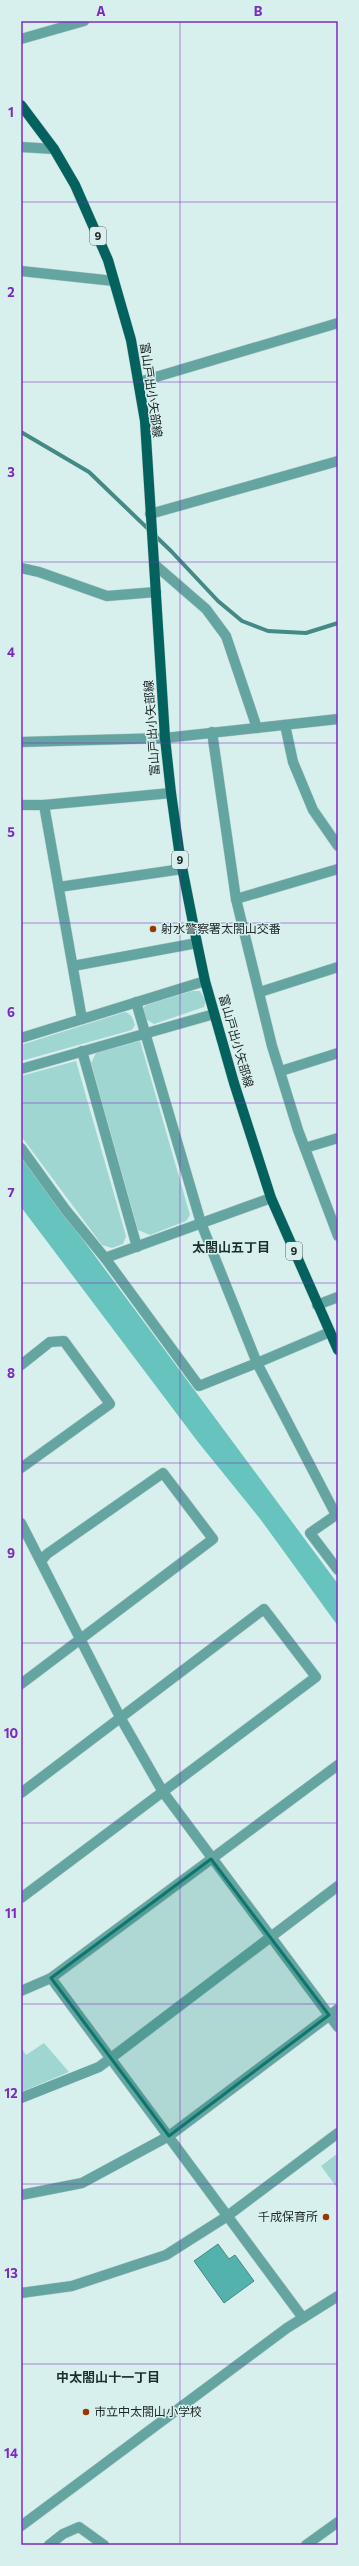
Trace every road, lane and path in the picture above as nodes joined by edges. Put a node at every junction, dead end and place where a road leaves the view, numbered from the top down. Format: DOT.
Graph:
graph roads {
  1 [pos="84,21"];
  2 [pos="21,39"];
  3 [pos="21,105"];
  4 [pos="21,147"];
  5 [pos="54,149"];
  6 [pos="21,271"];
  7 [pos="114,281"];
  8 [pos="338,323"];
  9 [pos="139,382"];
  10 [pos="338,461"];
  11 [pos="151,517"];
  12 [pos="154,560"];
  13 [pos="21,568"];
  14 [pos="156,592"];
  15 [pos="338,719"];
  16 [pos="285,725"];
  17 [pos="257,728"];
  18 [pos="212,732"];
  19 [pos="165,738"];
  20 [pos="21,742"];
  21 [pos="171,793"];
  22 [pos="21,805"];
  23 [pos="44,805"];
  24 [pos="338,846"];
  25 [pos="182,869"];
  26 [pos="338,869"];
  27 [pos="59,887"];
  28 [pos="236,899"];
  29 [pos="197,942"];
  30 [pos="73,966"];
  31 [pos="338,967"];
  32 [pos="205,980"];
  33 [pos="260,992"];
  34 [pos="136,1002"];
  35 [pos="214,1014"];
  36 [pos="82,1019"];
  37 [pos="145,1033"];
  38 [pos="21,1038"];
  39 [pos="82,1051"];
  40 [pos="338,1053"];
  41 [pos="21,1068"];
  42 [pos="281,1071"];
  43 [pos="338,1138"];
  44 [pos="21,1148"];
  45 [pos="305,1148"];
  46 [pos="271,1198"];
  47 [pos="335,1222"];
  48 [pos="201,1224"];
  49 [pos="338,1236"];
  50 [pos="137,1247"];
  51 [pos="106,1258"];
  52 [pos="338,1297"];
  53 [pos="317,1305"];
  54 [pos="330,1332"];
  55 [pos="338,1350"];
  56 [pos="257,1363"];
  57 [pos="21,1365"];
  58 [pos="21,1468"];
  59 [pos="21,1523"];
  60 [pos="41,1561"];
  61 [pos="338,1570"];
  62 [pos="80,1640"];
  63 [pos="21,1684"];
  64 [pos="120,1717"];
  65 [pos="338,1765"];
  66 [pos="163,1792"];
  67 [pos="21,1793"];
  68 [pos="211,1859"];
  69 [pos="338,1886"];
  70 [pos="21,1898"];
  71 [pos="269,1937"];
  72 [pos="51,1978"];
  73 [pos="21,1991"];
  74 [pos="338,2009"];
  75 [pos="329,2015"];
  76 [pos="338,2027"];
  77 [pos="110,2058"];
  78 [pos="21,2098"];
  79 [pos="338,2133"];
  80 [pos="169,2136"];
  81 [pos="21,2195"];
  82 [pos="226,2217"];
  83 [pos="21,2293"];
  84 [pos="338,2296"];
  85 [pos="303,2318"];
  86 [pos="338,2522"];
  87 [pos="21,2526"];
  88 [pos="49,2545"];
  89 [pos="104,2545"];
  90 [pos="306,2545"];
  1 -- 2 [label="street"];
  3 -- 5 [label="main road, 富山戸出小矢部線 / 9"];
  4 -- 5 [label="street"];
  5 -- 7 [label="main road, 富山戸出小矢部線 / 9"];
  6 -- 7 [label="street"];
  7 -- 9 [label="main road, 富山戸出小矢部線 / 9"];
  8 -- 9 [label="street"];
  9 -- 11 [label="main road, 富山戸出小矢部線 / 9"];
  10 -- 11 [label="street"];
  11 -- 12 [label="main road, 富山戸出小矢部線 / 9"];
  12 -- 14 [label="main road, 富山戸出小矢部線 / 9"];
  12 -- 17 [label="street"];
  13 -- 14 [label="street"];
  14 -- 19 [label="main road, 富山戸出小矢部線 / 9"];
  15 -- 16 [label="street"];
  16 -- 17 [label="street"];
  16 -- 24 [label="street"];
  17 -- 18 [label="street"];
  18 -- 19 [label="street"];
  18 -- 28 [label="street"];
  19 -- 20 [label="street"];
  19 -- 21 [label="main road, 富山戸出小矢部線 / 9"];
  21 -- 23 [label="street"];
  21 -- 25 [label="main road, 富山戸出小矢部線 / 9"];
  22 -- 23 [label="street"];
  23 -- 27 [label="street"];
  25 -- 27 [label="street"];
  25 -- 29 [label="main road, 富山戸出小矢部線 / 9"];
  26 -- 28 [label="street"];
  27 -- 30 [label="street"];
  28 -- 33 [label="street"];
  29 -- 30 [label="street"];
  29 -- 32 [label="main road, 富山戸出小矢部線 / 9"];
  30 -- 36 [label="street"];
  31 -- 33 [label="street"];
  32 -- 34 [label="street"];
  32 -- 35 [label="main road, 富山戸出小矢部線 / 9"];
  33 -- 42 [label="street"];
  34 -- 36 [label="street"];
  34 -- 37 [label="street"];
  35 -- 37 [label="street"];
  35 -- 46 [label="main road, 富山戸出小矢部線 / 9"];
  36 -- 38 [label="street"];
  37 -- 39 [label="street"];
  37 -- 48 [label="street"];
  39 -- 41 [label="street"];
  39 -- 50 [label="street"];
  40 -- 42 [label="street"];
  42 -- 45 [label="street"];
  43 -- 45 [label="street"];
  44 -- 51 [label="street"];
  45 -- 47 [label="street"];
  46 -- 48 [label="street"];
  46 -- 53 [label="main road, 富山戸出小矢部線 / 9"];
  47 -- 49 [label="street"];
  48 -- 50 [label="street"];
  48 -- 56 [label="street"];
  50 -- 51 [label="street"];
  51 -- 56 [label="street"];
  52 -- 53 [label="street"];
  53 -- 54 [label="main road, 富山戸出小矢部線 / 9"];
  54 -- 55 [label="main road, 富山戸出小矢部線 / 9"];
  54 -- 56 [label="street"];
  56 -- 61 [label="street"];
  57 -- 58 [label="street"];
  59 -- 60 [label="street"];
  60 -- 62 [label="street"];
  60 -- 62 [label="street"];
  62 -- 63 [label="street"];
  62 -- 64 [label="street"];
  64 -- 66 [label="street"];
  64 -- 66 [label="street"];
  64 -- 67 [label="street"];
  65 -- 68 [label="street"];
  66 -- 68 [label="street"];
  66 -- 70 [label="street"];
  68 -- 71 [label="street"];
  68 -- 72 [label="street"];
  69 -- 71 [label="street"];
  71 -- 75 [label="street"];
  71 -- 77 [label="street"];
  72 -- 73 [label="street"];
  72 -- 77 [label="street"];
  74 -- 75 [label="street"];
  75 -- 76 [label="street"];
  75 -- 80 [label="street"];
  77 -- 78 [label="street"];
  77 -- 80 [label="street"];
  79 -- 82 [label="street"];
  80 -- 81 [label="street"];
  80 -- 82 [label="street"];
  82 -- 83 [label="street"];
  82 -- 85 [label="street"];
  84 -- 85 [label="street"];
  85 -- 87 [label="street"];
  86 -- 90 [label="street"];
  88 -- 89 [label="street"];
}
